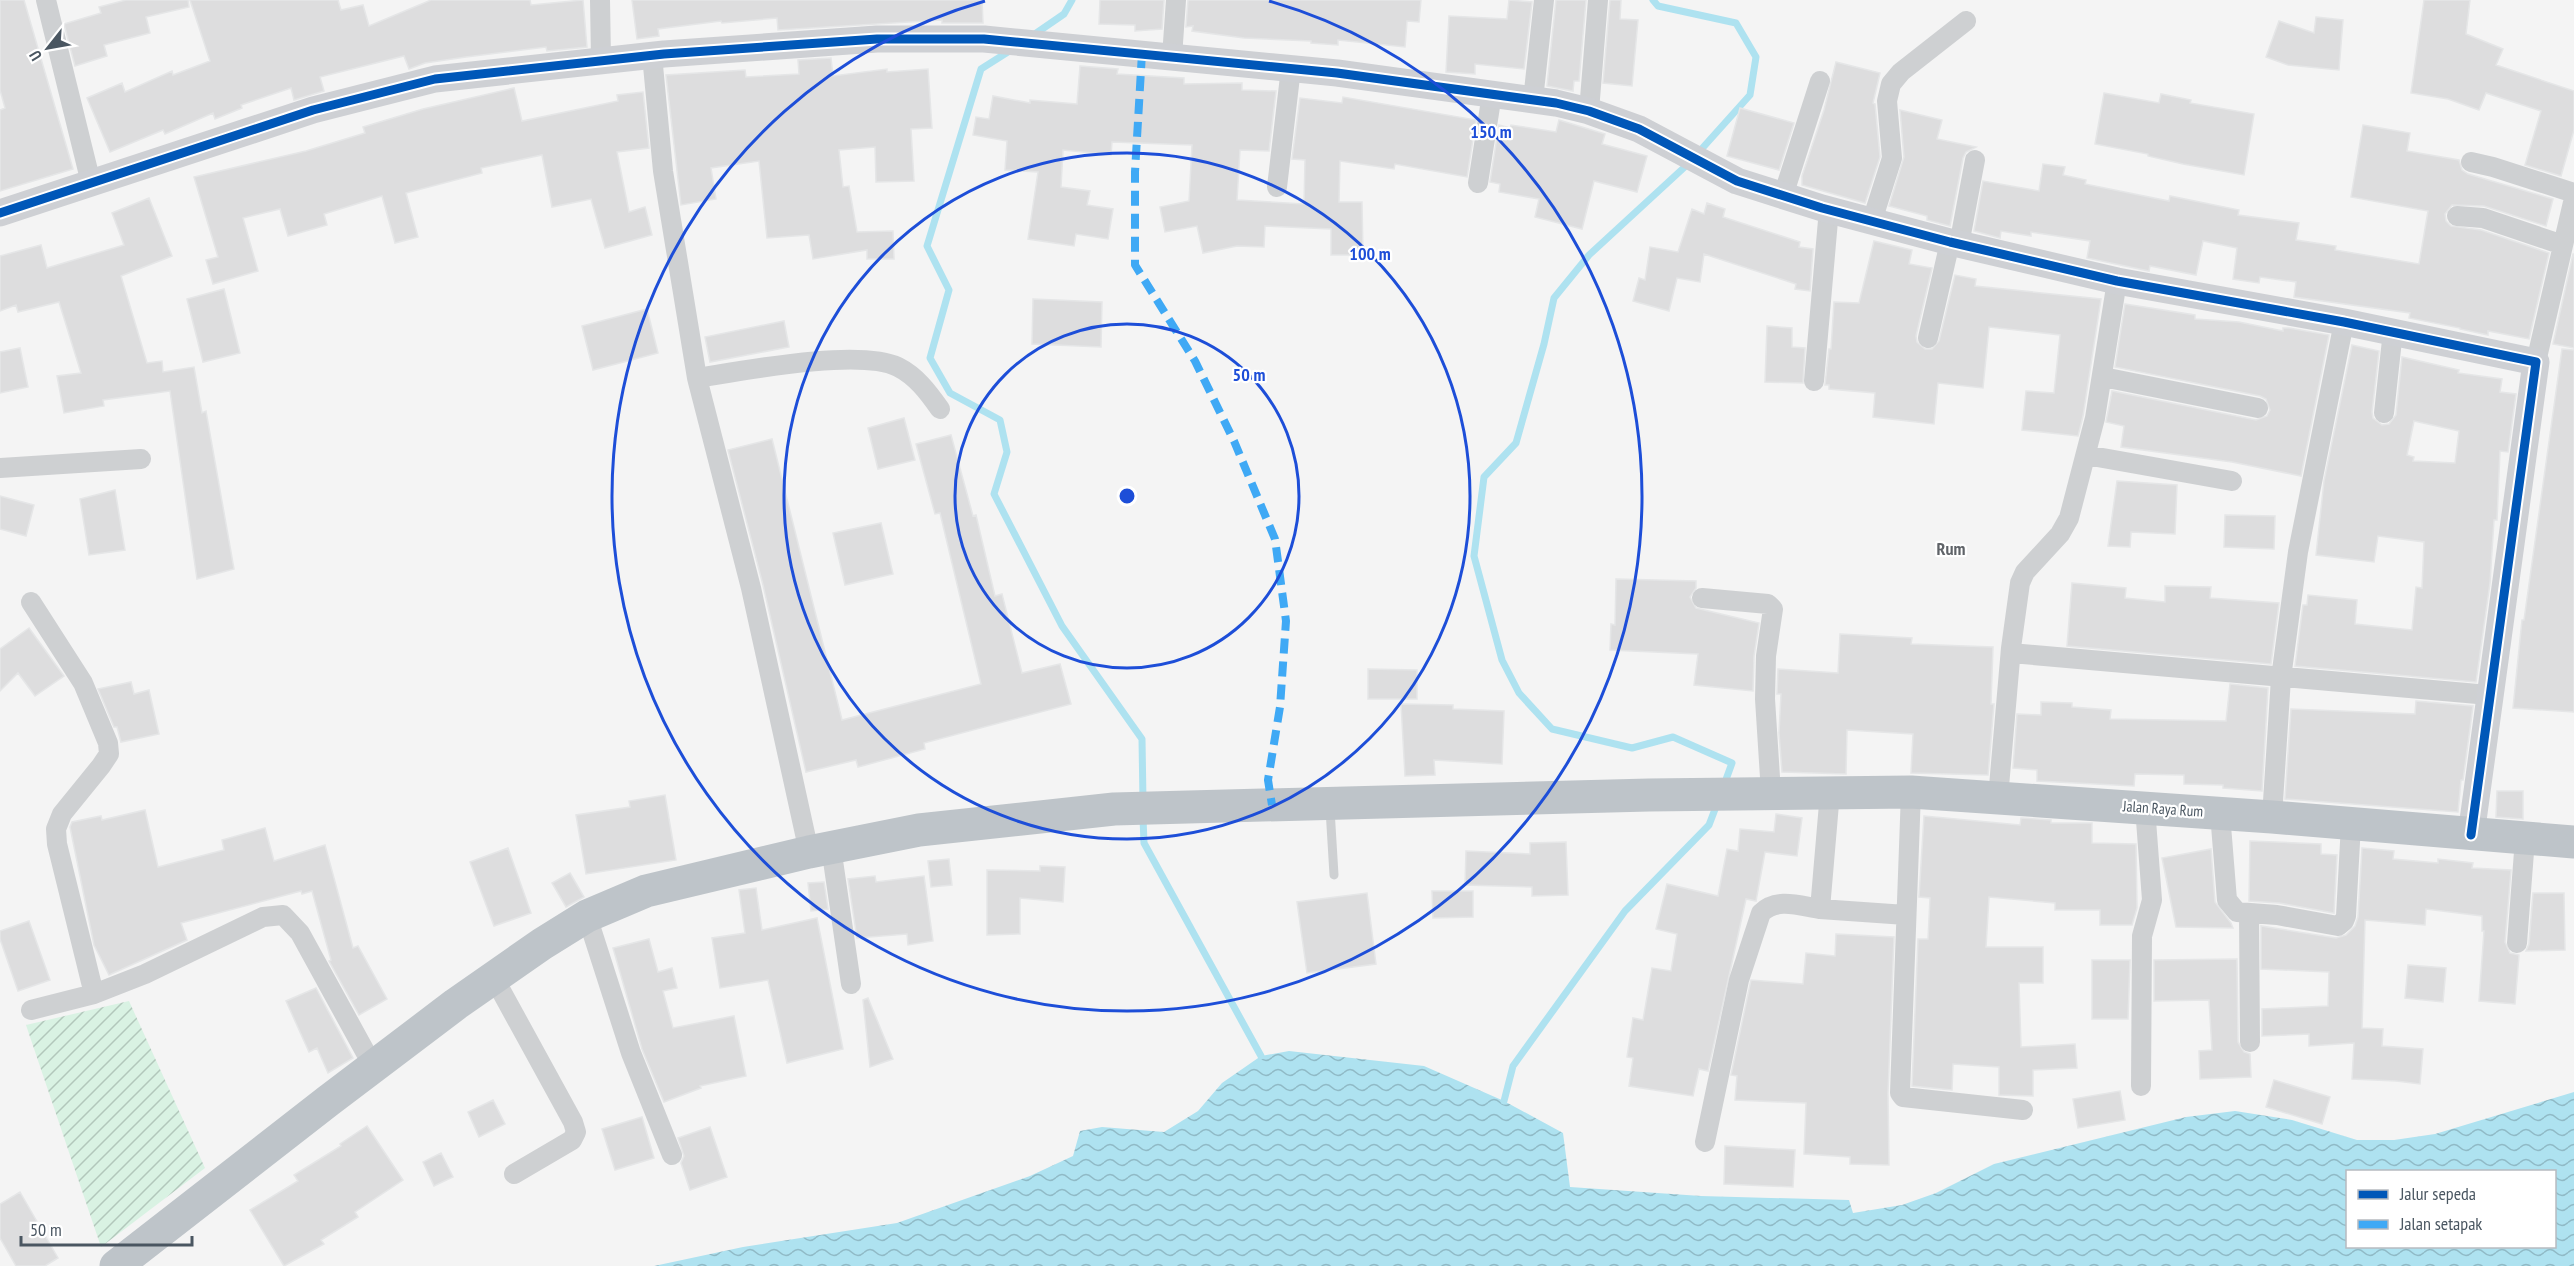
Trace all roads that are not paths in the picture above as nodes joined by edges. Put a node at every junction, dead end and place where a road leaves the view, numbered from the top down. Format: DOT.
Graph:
graph roads {
  1 [pos="46,0"];
  2 [pos="600,0"];
  3 [pos="1176,0"];
  4 [pos="1544,0"];
  5 [pos="1598,0"];
  6 [pos="1966,21"];
  7 [pos="652,55"];
  8 [pos="1172,57"];
  9 [pos="601,59"];
  10 [pos="1291,68"];
  11 [pos="1820,81"];
  12 [pos="1492,94"];
  13 [pos="1533,100"];
  14 [pos="1588,111"];
  15 [pos="1975,160"];
  16 [pos="2471,162"];
  17 [pos="91,183"];
  18 [pos="1478,183"];
  19 [pos="1277,187"];
  20 [pos="2574,193"];
  21 [pos="1783,196"];
  22 [pos="2574,198"];
  23 [pos="1829,209"];
  24 [pos="0,213"];
  25 [pos="2457,216"];
  26 [pos="1872,221"];
  27 [pos="1955,244"];
  28 [pos="2563,245"];
  29 [pos="2117,281"];
  30 [pos="2344,322"];
  31 [pos="2393,331"];
  32 [pos="1928,338"];
  33 [pos="2536,362"];
  34 [pos="2103,377"];
  35 [pos="697,378"];
  36 [pos="1814,381"];
  37 [pos="940,408"];
  38 [pos="2258,408"];
  39 [pos="2384,413"];
  40 [pos="2086,455"];
  41 [pos="141,459"];
  42 [pos="0,468"];
  43 [pos="2232,481"];
  44 [pos="1702,598"];
  45 [pos="31,602"];
  46 [pos="2011,653"];
  47 [pos="2281,678"];
  48 [pos="2489,695"];
  49 [pos="1830,792"];
  50 [pos="1911,792"];
  51 [pos="1761,794"];
  52 [pos="1998,798"];
  53 [pos="1329,804"];
  54 [pos="2145,807"];
  55 [pos="2220,813"];
  56 [pos="2272,817"];
  57 [pos="2351,824"];
  58 [pos="2471,835"];
  59 [pos="2525,839"];
  60 [pos="2574,842"];
  61 [pos="820,850"];
  62 [pos="1334,875"];
  63 [pos="1820,909"];
  64 [pos="2249,914"];
  65 [pos="1906,915"];
  66 [pos="587,916"];
  67 [pos="2517,943"];
  68 [pos="494,978"];
  69 [pos="851,984"];
  70 [pos="94,994"];
  71 [pos="31,1010"];
  72 [pos="2250,1042"];
  73 [pos="373,1066"];
  74 [pos="2141,1086"];
  75 [pos="2023,1110"];
  76 [pos="1705,1142"];
  77 [pos="672,1155"];
  78 [pos="514,1174"];
  79 [pos="116,1266"];
  1 -- 17 [label="street"];
  2 -- 9 [label="street"];
  3 -- 8 [label="street"];
  4 -- 13 [label="street"];
  5 -- 14 [label="street"];
  6 -- 26 [label="street"];
  7 -- 8 [label="street"];
  7 -- 9 [label="street"];
  7 -- 35 [label="street"];
  8 -- 10 [label="street"];
  9 -- 17 [label="street"];
  10 -- 12 [label="street"];
  10 -- 19 [label="street"];
  11 -- 21 [label="street"];
  12 -- 13 [label="street"];
  12 -- 18 [label="street"];
  13 -- 14 [label="street"];
  14 -- 21 [label="street"];
  15 -- 27 [label="street"];
  16 -- 20 [label="street"];
  17 -- 24 [label="street"];
  21 -- 23 [label="street"];
  22 -- 28 [label="street"];
  23 -- 26 [label="street"];
  23 -- 36 [label="street"];
  25 -- 28 [label="street"];
  26 -- 27 [label="street"];
  27 -- 29 [label="street"];
  27 -- 32 [label="street"];
  28 -- 33 [label="street"];
  29 -- 30 [label="street"];
  29 -- 34 [label="street"];
  30 -- 31 [label="street"];
  30 -- 47 [label="street"];
  31 -- 33 [label="street"];
  31 -- 39 [label="street"];
  33 -- 48 [label="street"];
  34 -- 38 [label="street"];
  34 -- 40 [label="street"];
  35 -- 37 [label="street"];
  35 -- 61 [label="street"];
  40 -- 43 [label="street"];
  40 -- 46 [label="street"];
  41 -- 42 [label="street"];
  44 -- 51 [label="street"];
  45 -- 70 [label="street"];
  46 -- 47 [label="street"];
  46 -- 52 [label="street"];
  47 -- 48 [label="street"];
  47 -- 56 [label="street"];
  48 -- 58 [label="street"];
  49 -- 50 [label="highway, Jalan Raya Rum"];
  49 -- 51 [label="highway, Jalan Raya Rum"];
  49 -- 63 [label="street"];
  50 -- 52 [label="highway, Jalan Raya Rum"];
  50 -- 65 [label="street"];
  51 -- 53 [label="highway, Jalan Raya Rum"];
  52 -- 54 [label="highway, Jalan Raya Rum"];
  53 -- 61 [label="highway, Jalan Raya Rum"];
  53 -- 62 [label="lane"];
  54 -- 55 [label="highway, Jalan Raya Rum"];
  54 -- 74 [label="street"];
  55 -- 56 [label="highway, Jalan Raya Rum"];
  55 -- 64 [label="street"];
  56 -- 57 [label="highway, Jalan Raya Rum"];
  57 -- 58 [label="highway, Jalan Raya Rum"];
  57 -- 64 [label="street"];
  58 -- 59 [label="highway, Jalan Raya Rum"];
  59 -- 60 [label="highway, Jalan Raya Rum"];
  59 -- 67 [label="street"];
  61 -- 66 [label="highway, Jalan Raya Rum"];
  61 -- 69 [label="street"];
  63 -- 65 [label="street"];
  63 -- 76 [label="street"];
  64 -- 72 [label="street"];
  65 -- 75 [label="street"];
  66 -- 68 [label="highway, Jalan Raya Rum"];
  66 -- 77 [label="street"];
  68 -- 73 [label="highway, Jalan Raya Rum"];
  68 -- 78 [label="street"];
  70 -- 71 [label="street"];
  70 -- 73 [label="street"];
  73 -- 79 [label="highway, Jalan Raya Rum"];
}
